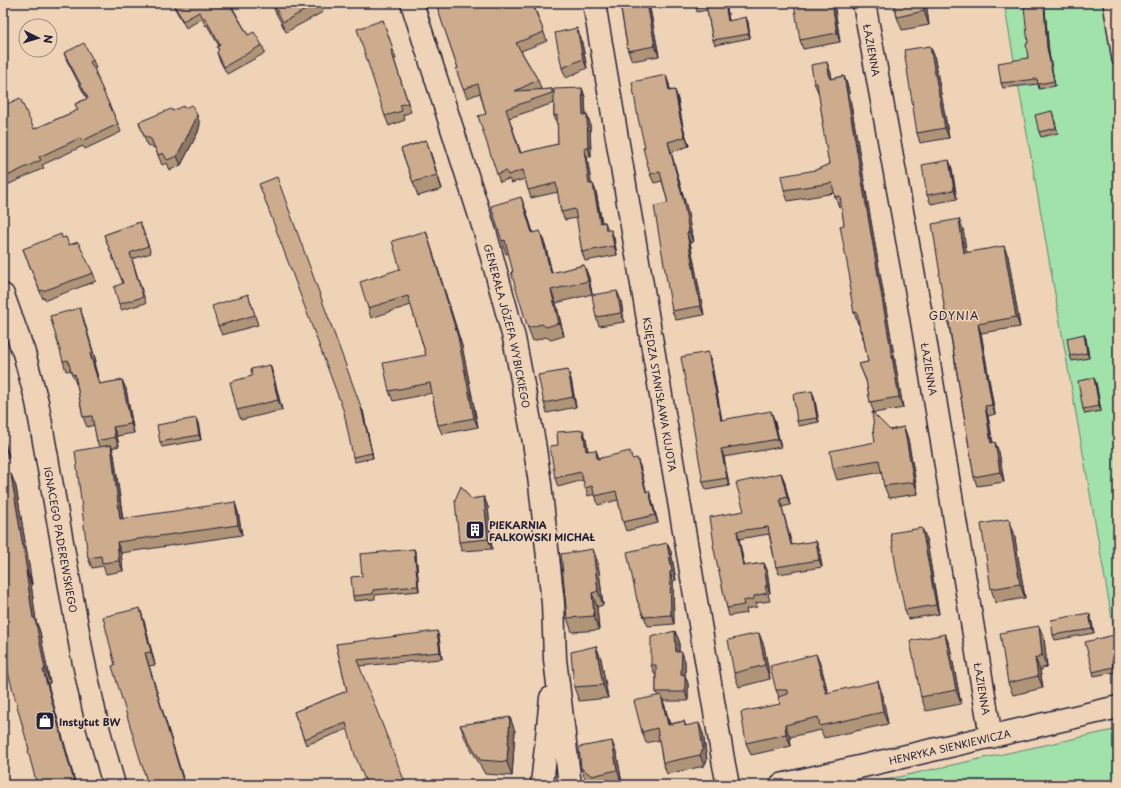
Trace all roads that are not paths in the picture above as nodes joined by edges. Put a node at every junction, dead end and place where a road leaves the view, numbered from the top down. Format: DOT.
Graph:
graph roads {
  1 [pos="412,3"];
  2 [pos="594,3"];
  3 [pos="864,3"];
  4 [pos="1109,3"];
  5 [pos="1118,60"];
  6 [pos="3,295"];
  7 [pos="555,659"];
  8 [pos="1118,707"];
  9 [pos="991,737"];
  10 [pos="114,785"];
  11 [pos="542,785"];
  12 [pos="570,785"];
  13 [pos="728,785"];
  14 [pos="781,785"];
  1 -- 7 [label="street, GENERAŁA JÓZEFA WYBICKIEGO"];
  2 -- 13 [label="street, KSIĘDZA STANISŁAWA KUJOTA"];
  3 -- 9 [label="street, ŁAZIENNA"];
  4 -- 5 [label="lane"];
  6 -- 10 [label="street, IGNACEGO PADEREWSKIEGO"];
  7 -- 11 [label="street, GENERAŁA JÓZEFA WYBICKIEGO"];
  7 -- 12 [label="street, GENERAŁA JÓZEFA WYBICKIEGO"];
  8 -- 9 [label="street, HENRYKA SIENKIEWICZA"];
  9 -- 14 [label="street, HENRYKA SIENKIEWICZA"];
}
